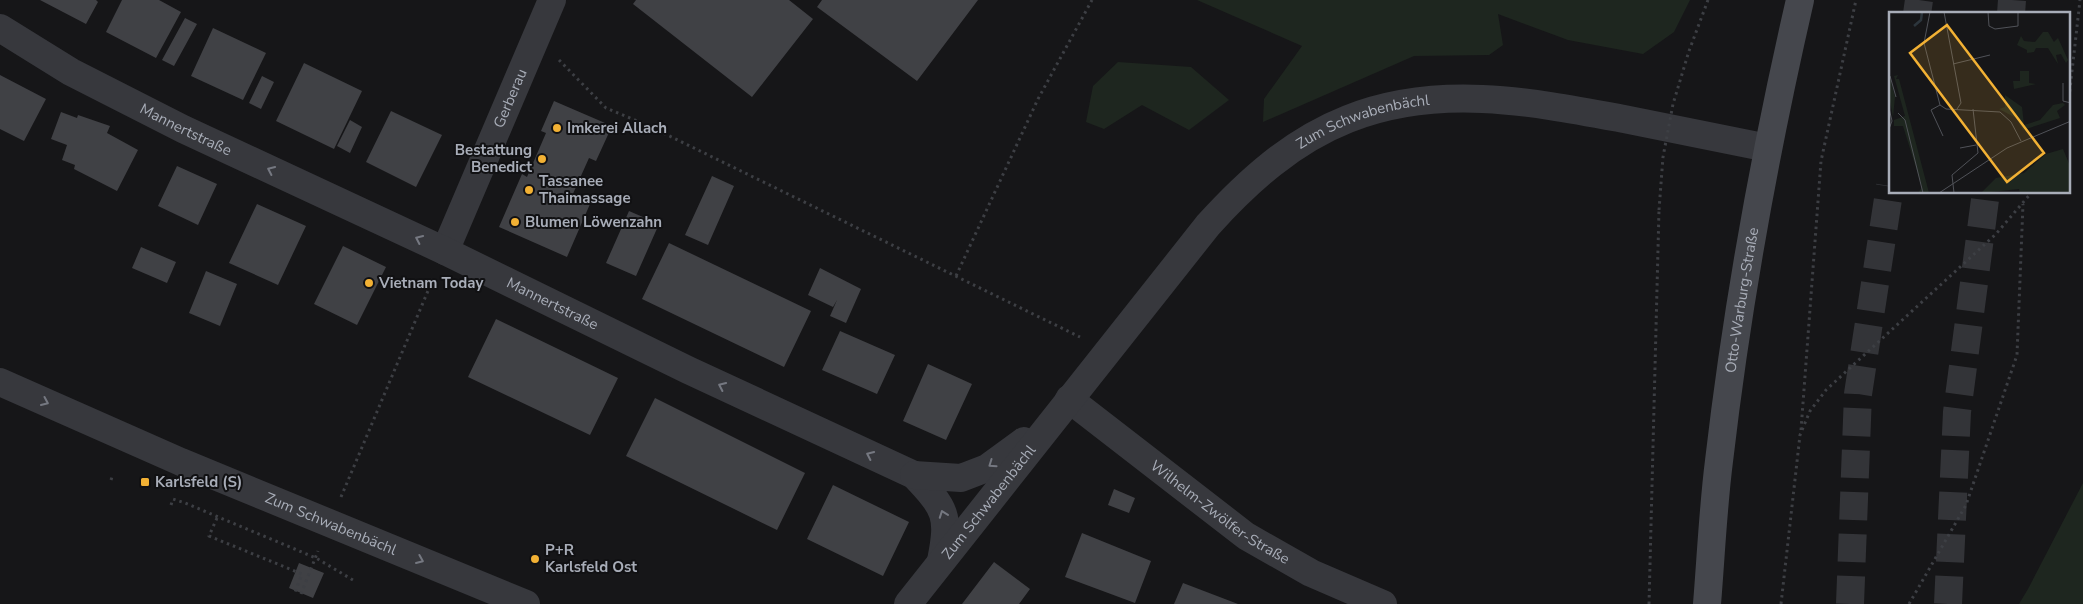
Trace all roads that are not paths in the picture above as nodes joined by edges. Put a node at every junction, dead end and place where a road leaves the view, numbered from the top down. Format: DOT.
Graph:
graph roads {
  1 [pos="552,0"];
  2 [pos="1800,0"];
  3 [pos="0,28"];
  4 [pos="1768,148"];
  5 [pos="445,251"];
  6 [pos="0,382"];
  7 [pos="1069,399"];
  8 [pos="914,476"];
  9 [pos="941,561"];
  10 [pos="526,604"];
  11 [pos="908,604"];
  12 [pos="1384,604"];
  13 [pos="1706,604"];
  1 -- 5 [label="street, Gerberau"];
  2 -- 4 [label="main road, Otto-Warburg-Straße"];
  5 -- 3 [label="street, Mannertstraße, one-way"];
  4 -- 7 [label="street, Zum Schwabenbächl"];
  4 -- 13 [label="main road, Otto-Warburg-Straße"];
  8 -- 5 [label="street, Mannertstraße, one-way"];
  6 -- 10 [label="street, Zum Schwabenbächl, one-way"];
  7 -- 8 [label="street, Zum Schwabenbächl, one-way"];
  7 -- 9 [label="street, Zum Schwabenbächl"];
  7 -- 12 [label="street, Wilhelm-Zwölfer-Straße"];
  9 -- 8 [label="street, Mannertstraße, one-way"];
  9 -- 11 [label="street, Zum Schwabenbächl"];
}
